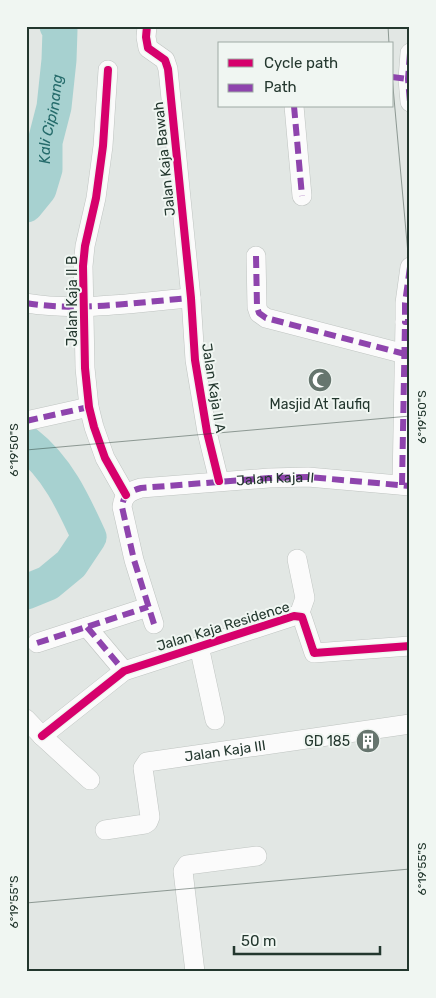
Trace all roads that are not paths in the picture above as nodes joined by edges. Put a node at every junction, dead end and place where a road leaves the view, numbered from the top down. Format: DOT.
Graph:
graph roads {
  1 [pos="147,26"];
  2 [pos="410,53"];
  3 [pos="108,70"];
  4 [pos="400,78"];
  5 [pos="410,102"];
  6 [pos="294,108"];
  7 [pos="302,196"];
  8 [pos="256,256"];
  9 [pos="410,267"];
  10 [pos="190,298"];
  11 [pos="26,303"];
  12 [pos="84,306"];
  13 [pos="407,322"];
  14 [pos="405,354"];
  15 [pos="89,407"];
  16 [pos="26,422"];
  17 [pos="219,481"];
  18 [pos="406,486"];
  19 [pos="126,495"];
  20 [pos="298,559"];
  21 [pos="298,615"];
  22 [pos="87,627"];
  23 [pos="37,643"];
  24 [pos="199,646"];
  25 [pos="410,646"];
  26 [pos="124,671"];
  27 [pos="26,719"];
  28 [pos="215,720"];
  29 [pos="410,724"];
  30 [pos="42,736"];
  31 [pos="90,780"];
  32 [pos="105,830"];
  33 [pos="257,856"];
  34 [pos="195,972"];
  1 -- 10 [label="street, Jalan Kaja Bawah"];
  2 -- 4 [label="street"];
  3 -- 12 [label="street, Jalan Kaja II B"];
  4 -- 5 [label="street"];
  6 -- 7 [label="street"];
  8 -- 14 [label="street"];
  9 -- 13 [label="street"];
  10 -- 12 [label="street"];
  10 -- 17 [label="street, Jalan Kaja II A"];
  11 -- 12 [label="street"];
  12 -- 15 [label="street, Jalan Kaja II B"];
  13 -- 14 [label="street"];
  14 -- 18 [label="street"];
  15 -- 16 [label="street"];
  15 -- 19 [label="street, Jalan Kaja II B"];
  17 -- 18 [label="street, Jalan Kaja II"];
  17 -- 19 [label="street, Jalan Kaja II"];
  19 -- 22 [label="street"];
  20 -- 21 [label="street, Jalan Kaja Residence"];
  21 -- 24 [label="street, Jalan Kaja Residence"];
  21 -- 25 [label="street, Jalan Kaja Residence"];
  22 -- 23 [label="street"];
  22 -- 26 [label="street"];
  24 -- 26 [label="street, Jalan Kaja Residence"];
  24 -- 28 [label="street, Jalan Kaja Residence"];
  26 -- 30 [label="street, Jalan Kaja Residence"];
  27 -- 30 [label="street"];
  29 -- 32 [label="street, Jalan Kaja III"];
  30 -- 31 [label="street"];
  33 -- 34 [label="street"];
}
